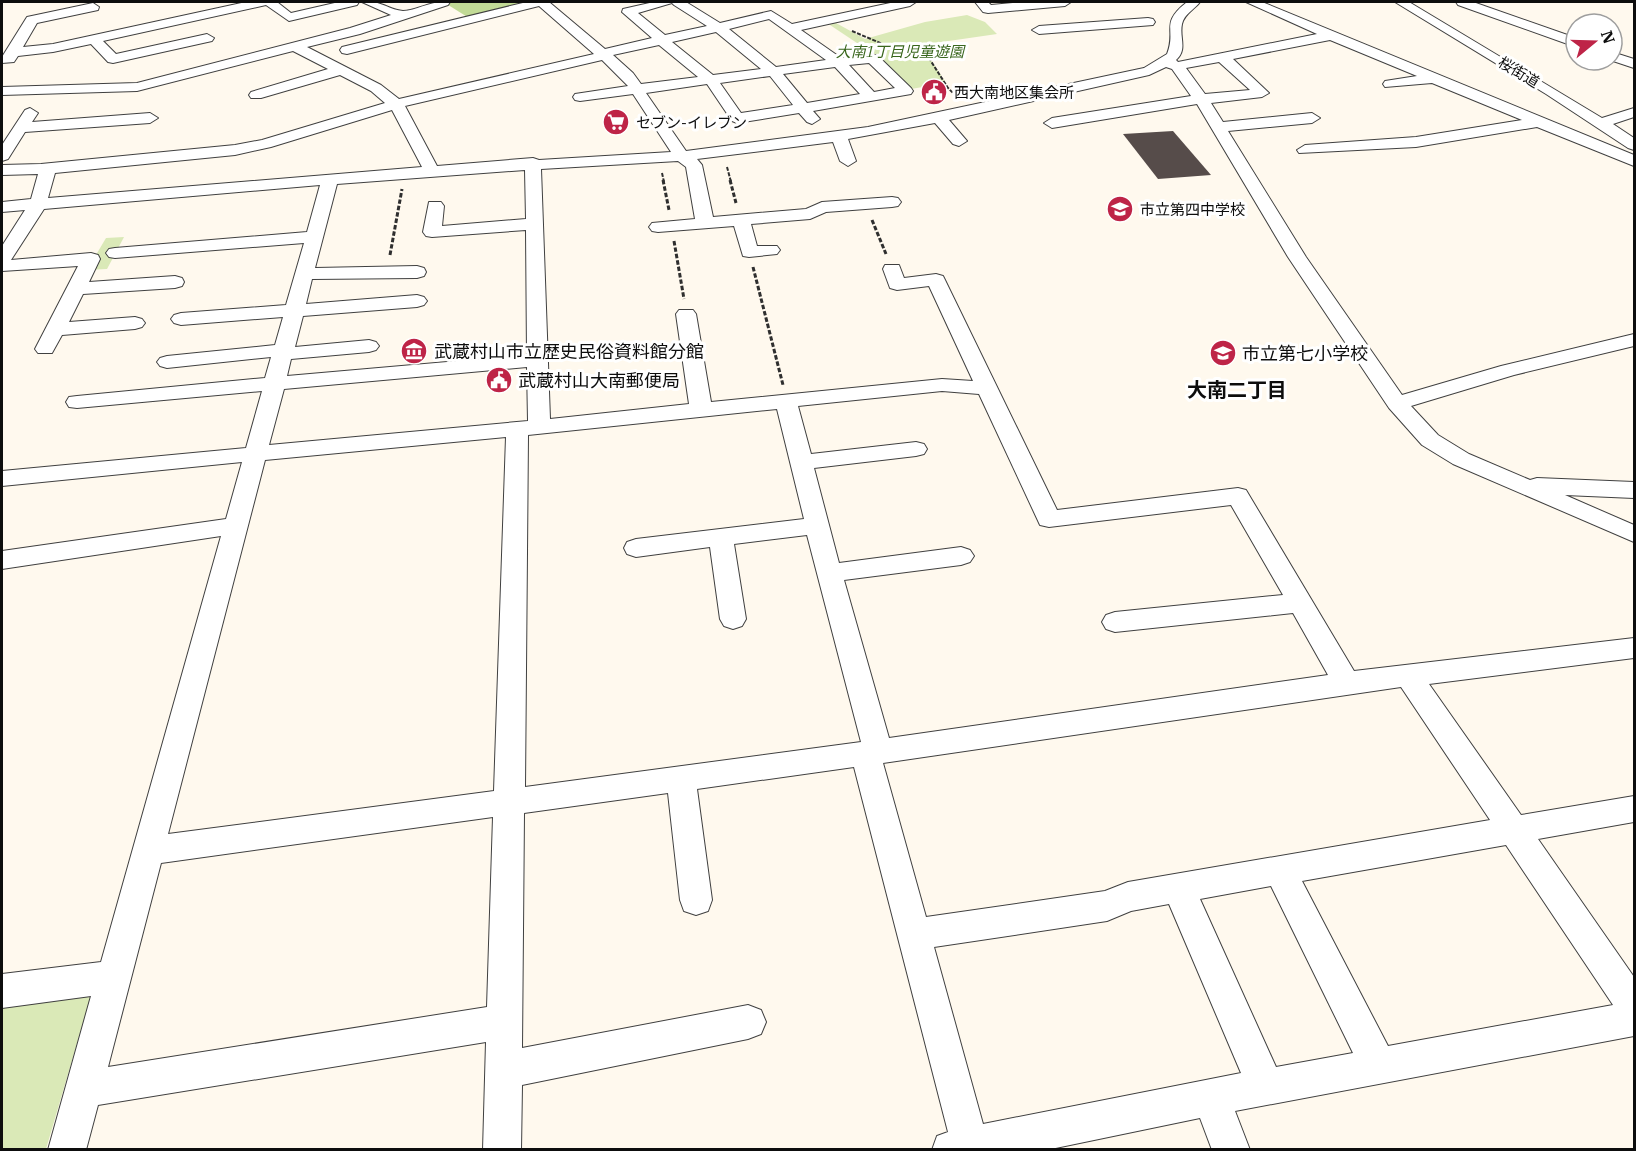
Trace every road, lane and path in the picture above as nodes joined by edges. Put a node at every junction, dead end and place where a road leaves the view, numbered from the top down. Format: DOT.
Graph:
graph roads {
  1 [pos="261,2"];
  2 [pos="270,2"];
  3 [pos="346,2"];
  4 [pos="368,2"];
  5 [pos="444,2"];
  6 [pos="541,2"];
  7 [pos="667,2"];
  8 [pos="678,2"];
  9 [pos="910,2"];
  10 [pos="981,2"];
  11 [pos="1065,2"];
  12 [pos="1194,2"];
  13 [pos="1252,2"];
  14 [pos="1401,2"];
  15 [pos="1462,2"];
  16 [pos="1027,4"];
  17 [pos="1501,4"];
  18 [pos="757,6"];
  19 [pos="1135,8"];
  20 [pos="1482,9"];
  21 [pos="97,10"];
  22 [pos="315,11"];
  23 [pos="403,15"];
  24 [pos="771,15"];
  25 [pos="183,19"];
  26 [pos="829,19"];
  27 [pos="720,28"];
  28 [pos="791,28"];
  29 [pos="1039,30"];
  30 [pos="121,32"];
  31 [pos="355,32"];
  32 [pos="1160,32"];
  33 [pos="1333,35"];
  34 [pos="207,38"];
  35 [pos="94,39"];
  36 [pos="1564,39"];
  37 [pos="664,41"];
  38 [pos="1051,43"];
  39 [pos="296,47"];
  40 [pos="602,55"];
  41 [pos="8,56"];
  42 [pos="318,57"];
  43 [pos="1222,57"];
  44 [pos="236,60"];
  45 [pos="839,63"];
  46 [pos="1172,64"];
  47 [pos="341,70"];
  48 [pos="774,72"];
  49 [pos="1435,78"];
  50 [pos="712,81"];
  51 [pos="1390,84"];
  52 [pos="141,86"];
  53 [pos="636,89"];
  54 [pos="45,90"];
  55 [pos="2,91"];
  56 [pos="256,95"];
  57 [pos="580,97"];
  58 [pos="871,97"];
  59 [pos="155,98"];
  60 [pos="1201,99"];
  61 [pos="396,104"];
  62 [pos="804,109"];
  63 [pos="972,111"];
  64 [pos="1635,112"];
  65 [pos="150,118"];
  66 [pos="939,118"];
  67 [pos="1312,118"];
  68 [pos="1539,122"];
  69 [pos="1052,123"];
  70 [pos="1601,123"];
  71 [pos="1218,127"];
  72 [pos="20,128"];
  73 [pos="833,137"];
  74 [pos="959,141"];
  75 [pos="1635,145"];
  76 [pos="1305,150"];
  77 [pos="723,152"];
  78 [pos="2,156"];
  79 [pos="682,156"];
  80 [pos="848,161"];
  81 [pos="1635,161"];
  82 [pos="533,164"];
  83 [pos="41,169"];
  84 [pos="2,170"];
  85 [pos="432,171"];
  86 [pos="405,173"];
  87 [pos="330,179"];
  88 [pos="892,202"];
  89 [pos="38,204"];
  90 [pos="435,206"];
  91 [pos="2,207"];
  92 [pos="741,220"];
  93 [pos="705,223"];
  94 [pos="534,224"];
  95 [pos="658,227"];
  96 [pos="314,237"];
  97 [pos="771,250"];
  98 [pos="749,252"];
  99 [pos="115,253"];
  100 [pos="2,259"];
  101 [pos="388,265"];
  102 [pos="2,266"];
  103 [pos="892,269"];
  104 [pos="417,272"];
  105 [pos="304,274"];
  106 [pos="175,282"];
  107 [pos="75,289"];
  108 [pos="417,300"];
  109 [pos="383,303"];
  110 [pos="294,310"];
  111 [pos="686,314"];
  112 [pos="181,319"];
  113 [pos="135,322"];
  114 [pos="56,329"];
  115 [pos="1635,340"];
  116 [pos="369,346"];
  117 [pos="45,349"];
  118 [pos="283,352"];
  119 [pos="536,360"];
  120 [pos="167,362"];
  121 [pos="275,383"];
  122 [pos="985,388"];
  123 [pos="786,400"];
  124 [pos="77,402"];
  125 [pos="1396,403"];
  126 [pos="701,409"];
  127 [pos="528,428"];
  128 [pos="915,449"];
  129 [pos="256,453"];
  130 [pos="801,462"];
  131 [pos="2,478"];
  132 [pos="1522,486"];
  133 [pos="1635,490"];
  134 [pos="236,526"];
  135 [pos="817,526"];
  136 [pos="1635,534"];
  137 [pos="721,538"];
  138 [pos="636,548"];
  139 [pos="960,556"];
  140 [pos="2,560"];
  141 [pos="829,573"];
  142 [pos="1300,603"];
  143 [pos="733,619"];
  144 [pos="1115,622"];
  145 [pos="1635,648"];
  146 [pos="1408,675"];
  147 [pos="1347,683"];
  148 [pos="872,752"];
  149 [pos="681,778"];
  150 [pos="510,802"];
  151 [pos="1635,809"];
  152 [pos="1514,830"];
  153 [pos="148,851"];
  154 [pos="1279,870"];
  155 [pos="1179,889"];
  156 [pos="696,900"];
  157 [pos="912,935"];
  158 [pos="114,977"];
  159 [pos="2,991"];
  160 [pos="1635,1006"];
  161 [pos="1635,1018"];
  162 [pos="505,1022"];
  163 [pos="748,1022"];
  164 [pos="1379,1066"];
  165 [pos="504,1070"];
  166 [pos="1266,1087"];
  167 [pos="84,1089"];
  168 [pos="1211,1097"];
  169 [pos="961,1147"];
  170 [pos="68,1149"];
  171 [pos="502,1149"];
  172 [pos="1231,1149"];
  1 -- 25 [label="street"];
  2 -- 22 [label="street"];
  3 -- 22 [label="street"];
  4 -- 23 [label="street"];
  5 -- 23 [label="street"];
  6 -- 40 [label="street"];
  6 -- 42 [label="street"];
  7 -- 37 [label="street"];
  8 -- 27 [label="street"];
  9 -- 26 [label="street"];
  10 -- 16 [label="street"];
  11 -- 16 [label="street"];
  12 -- 32 [label="street"];
  13 -- 33 [label="street"];
  14 -- 70 [label="street, 桜街道"];
  15 -- 20 [label="street"];
  16 -- 29 [label="street"];
  17 -- 20 [label="street"];
  18 -- 24 [label="street"];
  19 -- 32 [label="street"];
  20 -- 36 [label="street"];
  21 -- 30 [label="street"];
  21 -- 41 [label="street"];
  22 -- 31 [label="street"];
  23 -- 31 [label="street"];
  24 -- 27 [label="street"];
  24 -- 28 [label="street"];
  25 -- 30 [label="street"];
  25 -- 34 [label="street"];
  26 -- 28 [label="street"];
  26 -- 63 [label="path"];
  27 -- 37 [label="street"];
  27 -- 48 [label="street"];
  28 -- 45 [label="street"];
  29 -- 32 [label="street"];
  29 -- 38 [label="street"];
  30 -- 35 [label="street"];
  31 -- 39 [label="street"];
  32 -- 46 [label="street"];
  33 -- 43 [label="street"];
  33 -- 49 [label="street"];
  34 -- 35 [label="street"];
  34 -- 44 [label="street"];
  35 -- 41 [label="street"];
  37 -- 40 [label="street"];
  37 -- 50 [label="street"];
  39 -- 42 [label="street"];
  39 -- 44 [label="street"];
  40 -- 53 [label="street"];
  40 -- 61 [label="street"];
  42 -- 47 [label="street"];
  43 -- 46 [label="street"];
  43 -- 60 [label="street"];
  44 -- 52 [label="street"];
  45 -- 48 [label="street"];
  45 -- 58 [label="street"];
  45 -- 58 [label="street"];
  46 -- 60 [label="street"];
  46 -- 63 [label="street"];
  47 -- 56 [label="street"];
  47 -- 61 [label="street"];
  48 -- 50 [label="street"];
  48 -- 62 [label="street"];
  49 -- 51 [label="street"];
  49 -- 68 [label="street"];
  50 -- 53 [label="street"];
  50 -- 62 [label="street"];
  52 -- 54 [label="street"];
  52 -- 59 [label="street"];
  53 -- 57 [label="street"];
  53 -- 79 [label="street"];
  54 -- 55 [label="street"];
  54 -- 72 [label="street"];
  58 -- 62 [label="street"];
  60 -- 69 [label="street"];
  60 -- 71 [label="street"];
  61 -- 83 [label="street"];
  61 -- 85 [label="street"];
  62 -- 73 [label="street"];
  63 -- 66 [label="street"];
  64 -- 70 [label="street"];
  65 -- 72 [label="street"];
  66 -- 73 [label="street"];
  66 -- 74 [label="street"];
  67 -- 71 [label="street"];
  68 -- 76 [label="street"];
  68 -- 81 [label="street"];
  70 -- 75 [label="street, 桜街道"];
  71 -- 125 [label="street"];
  72 -- 78 [label="street"];
  73 -- 77 [label="street"];
  73 -- 80 [label="street"];
  77 -- 79 [label="street"];
  77 -- 92 [label="path"];
  79 -- 82 [label="street"];
  79 -- 93 [label="street"];
  82 -- 85 [label="street"];
  82 -- 94 [label="street"];
  83 -- 84 [label="street"];
  83 -- 89 [label="street"];
  85 -- 86 [label="street"];
  86 -- 87 [label="street"];
  86 -- 101 [label="path"];
  87 -- 89 [label="street"];
  87 -- 96 [label="street"];
  88 -- 92 [label="street"];
  89 -- 91 [label="street"];
  89 -- 100 [label="street"];
  90 -- 94 [label="street"];
  92 -- 93 [label="street"];
  92 -- 98 [label="street"];
  93 -- 95 [label="street"];
  94 -- 119 [label="street"];
  96 -- 99 [label="street"];
  96 -- 105 [label="street"];
  97 -- 98 [label="street"];
  98 -- 123 [label="path"];
  101 -- 104 [label="street"];
  101 -- 105 [label="street"];
  101 -- 109 [label="street"];
  102 -- 107 [label="street"];
  103 -- 122 [label="street"];
  105 -- 110 [label="street"];
  106 -- 107 [label="street"];
  107 -- 114 [label="street"];
  108 -- 109 [label="street"];
  109 -- 110 [label="street"];
  110 -- 112 [label="street"];
  110 -- 118 [label="street"];
  111 -- 126 [label="street"];
  113 -- 114 [label="street"];
  114 -- 117 [label="street"];
  115 -- 125 [label="street"];
  116 -- 118 [label="street"];
  118 -- 120 [label="street"];
  118 -- 121 [label="street"];
  119 -- 121 [label="street"];
  119 -- 127 [label="street"];
  121 -- 124 [label="street"];
  121 -- 129 [label="street"];
  122 -- 123 [label="street"];
  122 -- 142 [label="street"];
  123 -- 126 [label="street"];
  123 -- 130 [label="street"];
  125 -- 132 [label="street"];
  126 -- 127 [label="street"];
  127 -- 129 [label="street"];
  127 -- 150 [label="street"];
  128 -- 130 [label="street"];
  129 -- 131 [label="street"];
  129 -- 134 [label="street"];
  130 -- 135 [label="street"];
  132 -- 133 [label="street"];
  132 -- 136 [label="street"];
  134 -- 140 [label="street"];
  134 -- 153 [label="street"];
  135 -- 137 [label="street"];
  135 -- 141 [label="street"];
  137 -- 138 [label="street"];
  137 -- 143 [label="street"];
  139 -- 141 [label="street"];
  141 -- 148 [label="street"];
  142 -- 144 [label="street"];
  142 -- 147 [label="street"];
  145 -- 146 [label="street"];
  146 -- 147 [label="street"];
  146 -- 152 [label="street"];
  147 -- 148 [label="street"];
  148 -- 149 [label="street"];
  148 -- 157 [label="street"];
  149 -- 150 [label="street"];
  149 -- 156 [label="street"];
  150 -- 153 [label="street"];
  150 -- 162 [label="street"];
  151 -- 152 [label="street"];
  152 -- 154 [label="street"];
  152 -- 160 [label="street"];
  153 -- 158 [label="street"];
  154 -- 155 [label="street"];
  154 -- 164 [label="street"];
  155 -- 157 [label="street"];
  155 -- 166 [label="street"];
  157 -- 169 [label="street"];
  158 -- 159 [label="street"];
  158 -- 167 [label="street"];
  161 -- 164 [label="street"];
  162 -- 165 [label="street"];
  162 -- 167 [label="street"];
  163 -- 165 [label="street"];
  164 -- 166 [label="street"];
  165 -- 171 [label="street"];
  166 -- 168 [label="street"];
  167 -- 170 [label="street"];
  168 -- 169 [label="street"];
  168 -- 172 [label="street"];
}
